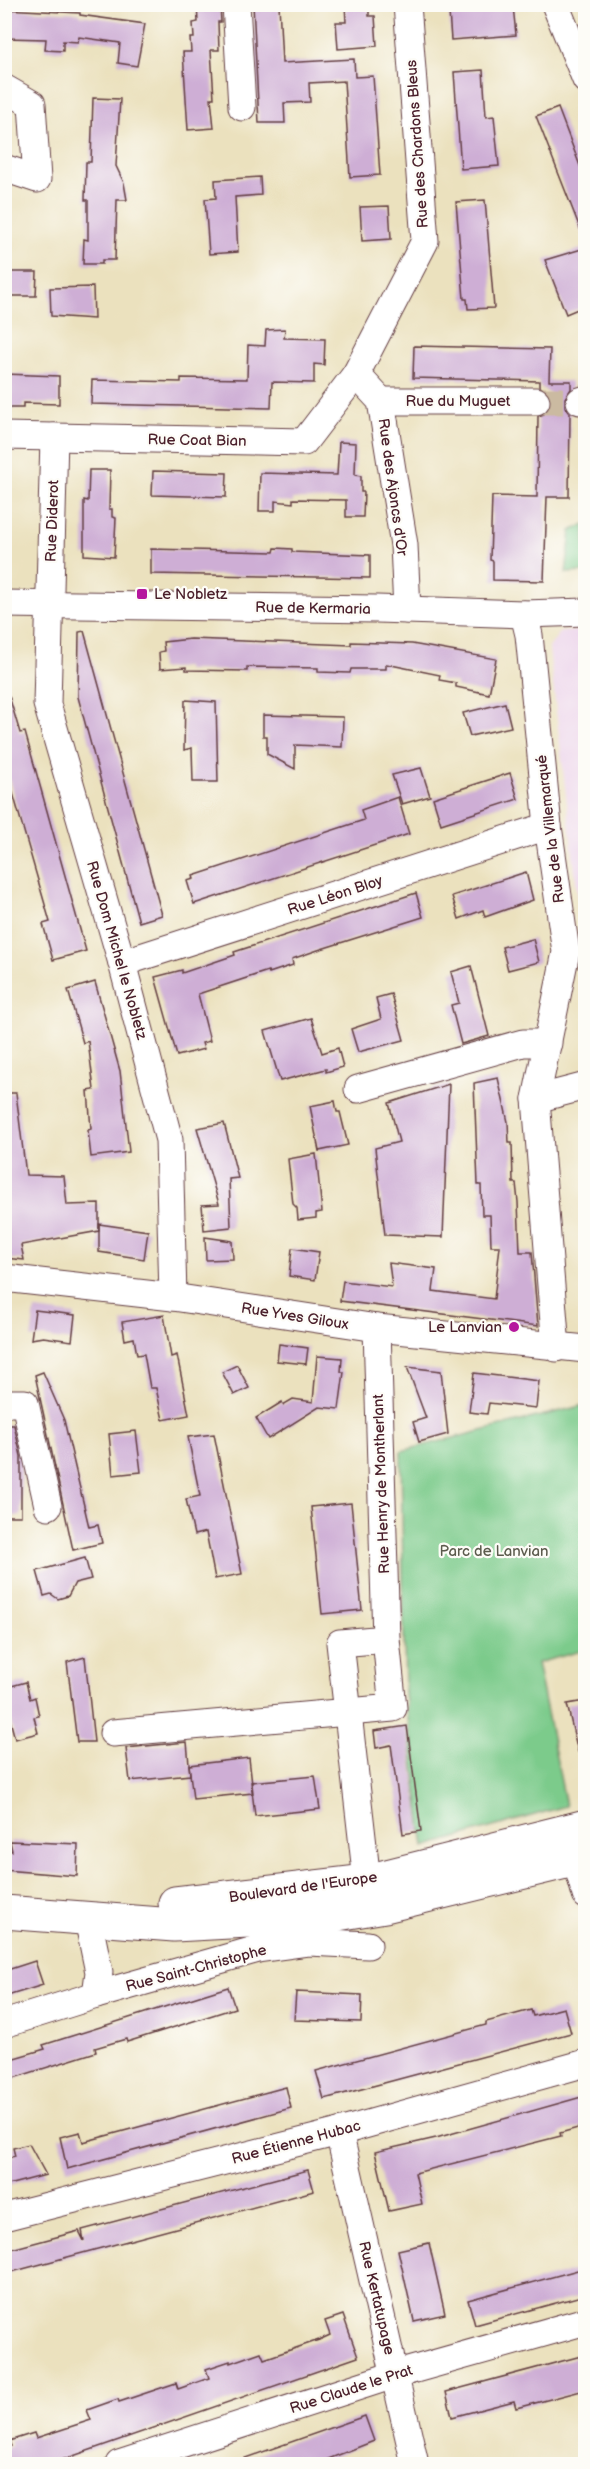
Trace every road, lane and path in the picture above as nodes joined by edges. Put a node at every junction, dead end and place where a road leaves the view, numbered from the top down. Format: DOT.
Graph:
graph roads {
  1 [pos="236,4"];
  2 [pos="407,4"];
  3 [pos="555,4"];
  4 [pos="585,80"];
  5 [pos="4,88"];
  6 [pos="242,107"];
  7 [pos="4,168"];
  8 [pos="356,374"];
  9 [pos="381,400"];
  10 [pos="536,401"];
  11 [pos="4,436"];
  12 [pos="54,436"];
  13 [pos="4,604"];
  14 [pos="49,606"];
  15 [pos="407,610"];
  16 [pos="585,612"];
  17 [pos="524,614"];
  18 [pos="548,826"];
  19 [pos="122,963"];
  20 [pos="548,1043"];
  21 [pos="585,1086"];
  22 [pos="358,1089"];
  23 [pos="537,1099"];
  24 [pos="4,1278"];
  25 [pos="173,1297"];
  26 [pos="377,1328"];
  27 [pos="556,1348"];
  28 [pos="585,1349"];
  29 [pos="4,1403"];
  30 [pos="48,1506"];
  31 [pos="386,1639"];
  32 [pos="348,1712"];
  33 [pos="113,1733"];
  34 [pos="585,1826"];
  35 [pos="580,1859"];
  36 [pos="367,1881"];
  37 [pos="585,1895"];
  38 [pos="4,1912"];
  39 [pos="51,1916"];
  40 [pos="88,1919"];
  41 [pos="368,1945"];
  42 [pos="96,1995"];
  43 [pos="4,2024"];
  44 [pos="585,2062"];
  45 [pos="339,2132"];
  46 [pos="4,2217"];
  47 [pos="585,2321"];
  48 [pos="394,2375"];
  49 [pos="119,2464"];
  50 [pos="415,2464"];
  1 -- 6 [label="street"];
  2 -- 8 [label="street, Rue des Chardons Bleus"];
  3 -- 4 [label="street"];
  5 -- 7 [label="street"];
  8 -- 9 [label="street, Rue des Ajoncs d'Or"];
  8 -- 12 [label="street, Rue Coat Bian"];
  9 -- 10 [label="street, Rue du Muguet"];
  9 -- 15 [label="street, Rue des Ajoncs d'Or"];
  11 -- 12 [label="street, Rue Coat Bian"];
  12 -- 14 [label="street, Rue Diderot"];
  13 -- 14 [label="street, Rue de Kermaria"];
  14 -- 15 [label="street, Rue de Kermaria"];
  14 -- 19 [label="street, Rue Dom Michel le Nobletz"];
  15 -- 17 [label="street, Rue de Kermaria"];
  16 -- 17 [label="street, Rue de Kermaria"];
  17 -- 18 [label="street, Rue de la Villemarqué"];
  18 -- 19 [label="street, Rue Léon Bloy"];
  18 -- 20 [label="street, Rue de la Villemarqué"];
  19 -- 25 [label="street, Rue Dom Michel le Nobletz"];
  20 -- 22 [label="street"];
  20 -- 23 [label="street, Rue de la Villemarqué"];
  21 -- 23 [label="street"];
  23 -- 27 [label="street, Rue de la Villemarqué"];
  24 -- 25 [label="street, Rue Yves Giloux"];
  25 -- 26 [label="street, Rue Yves Giloux"];
  26 -- 27 [label="street, Rue Yves Giloux"];
  26 -- 31 [label="street, Rue Henry de Montherlant"];
  27 -- 28 [label="street, Rue Yves Giloux"];
  29 -- 30 [label="street"];
  31 -- 32 [label="street, Rue Henry de Montherlant"];
  31 -- 32 [label="street"];
  32 -- 33 [label="street, Rue Henry de Montherlant"];
  32 -- 36 [label="street"];
  34 -- 36 [label="main road, Boulevard de l'Europe"];
  35 -- 37 [label="street"];
  35 -- 40 [label="main road, Boulevard de l'Europe"];
  36 -- 39 [label="main road, Boulevard de l'Europe"];
  38 -- 39 [label="main road, Boulevard de l'Europe"];
  39 -- 40 [label="main road, Boulevard de l'Europe"];
  40 -- 42 [label="street"];
  41 -- 42 [label="street, Rue Saint-Christophe"];
  42 -- 43 [label="street, Rue Saint-Christophe"];
  44 -- 45 [label="street, Rue Étienne Hubac"];
  45 -- 46 [label="street, Rue Étienne Hubac"];
  45 -- 48 [label="street, Rue Kertatupage"];
  47 -- 48 [label="street, Rue Claude le Prat"];
  48 -- 49 [label="street, Rue Claude le Prat"];
  48 -- 50 [label="street, Rue Kertatupage"];
}
